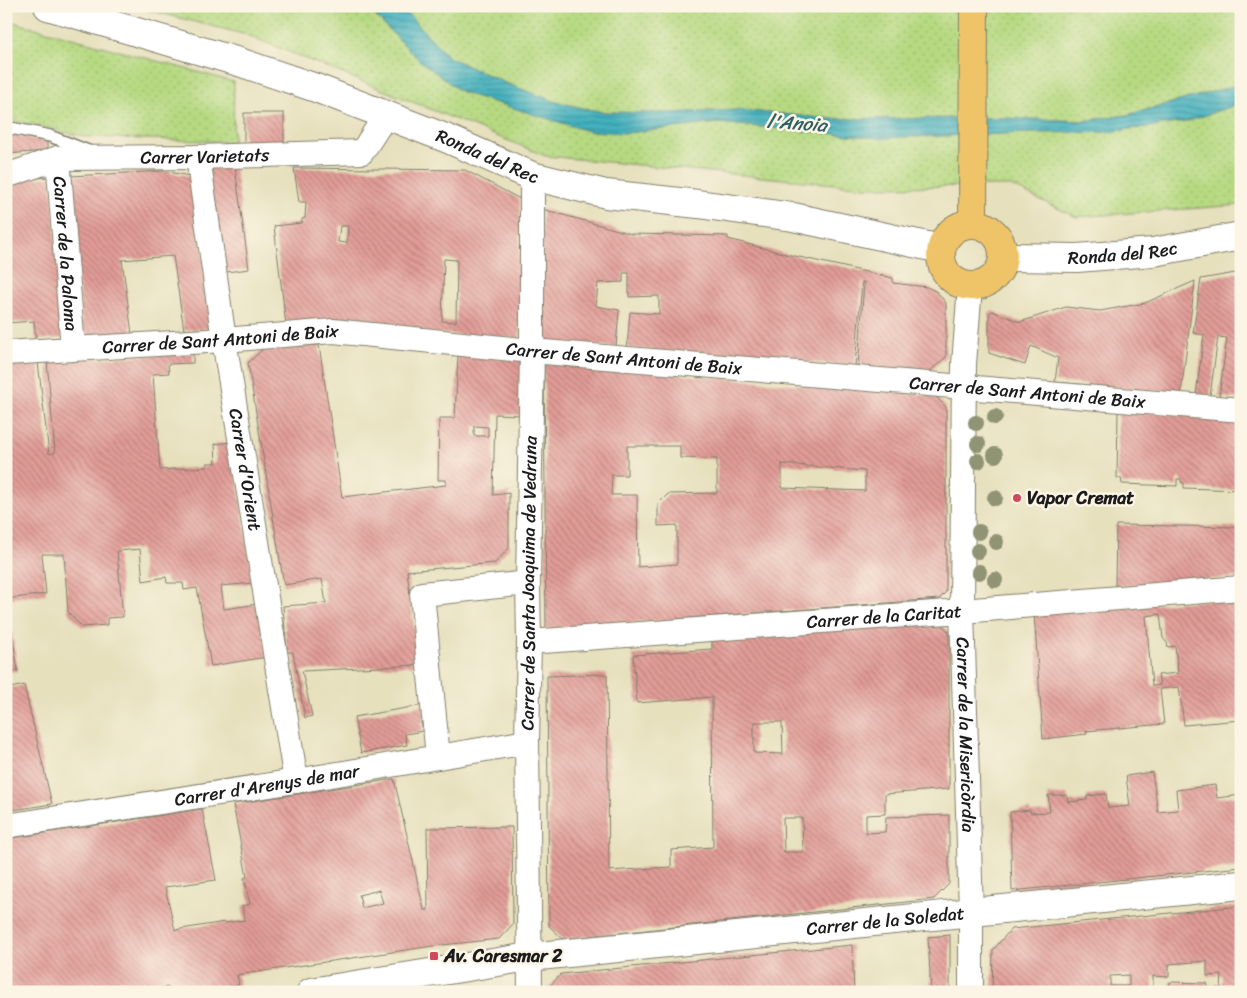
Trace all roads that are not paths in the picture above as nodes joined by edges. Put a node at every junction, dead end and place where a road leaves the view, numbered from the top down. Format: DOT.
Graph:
graph roads {
  1 [pos="48,6"];
  2 [pos="974,6"];
  3 [pos="386,115"];
  4 [pos="6,127"];
  5 [pos="198,157"];
  6 [pos="58,158"];
  7 [pos="108,158"];
  8 [pos="6,176"];
  9 [pos="532,176"];
  10 [pos="973,211"];
  11 [pos="1241,236"];
  12 [pos="941,249"];
  13 [pos="1003,257"];
  14 [pos="970,286"];
  15 [pos="224,340"];
  16 [pos="74,349"];
  17 [pos="532,350"];
  18 [pos="6,353"];
  19 [pos="964,387"];
  20 [pos="1241,410"];
  21 [pos="528,583"];
  22 [pos="1241,588"];
  23 [pos="962,611"];
  24 [pos="529,642"];
  25 [pos="527,742"];
  26 [pos="438,757"];
  27 [pos="296,781"];
  28 [pos="6,826"];
  29 [pos="1241,884"];
  30 [pos="971,913"];
  31 [pos="529,957"];
  32 [pos="311,992"];
  33 [pos="530,992"];
  34 [pos="971,992"];
  1 -- 3 [label="street, Ronda del Rec"];
  2 -- 10 [label="main road"];
  3 -- 5 [label="street, Carrer Varietats"];
  3 -- 9 [label="street, Ronda del Rec"];
  4 -- 7 [label="lane"];
  5 -- 7 [label="street, Carrer Varietats"];
  5 -- 15 [label="street, Carrer d'Orient"];
  6 -- 7 [label="street, Carrer Varietats"];
  6 -- 8 [label="street, Carrer Varietats"];
  6 -- 16 [label="street, Carrer de la Paloma"];
  9 -- 12 [label="street, Ronda del Rec"];
  9 -- 17 [label="street, Carrer de Santa Joaquima de Vedruna"];
  10 -- 12 [label="main road"];
  10 -- 13 [label="main road"];
  11 -- 13 [label="street, Ronda del Rec"];
  12 -- 14 [label="main road"];
  13 -- 14 [label="main road"];
  14 -- 19 [label="street, Carrer de la Misericòrdia"];
  15 -- 16 [label="street, Carrer de Sant Antoni de Baix"];
  15 -- 17 [label="street, Carrer de Sant Antoni de Baix"];
  15 -- 27 [label="street, Carrer d'Orient"];
  16 -- 18 [label="street, Carrer de Sant Antoni de Baix"];
  17 -- 19 [label="street, Carrer de Sant Antoni de Baix"];
  17 -- 21 [label="street, Carrer de Santa Joaquima de Vedruna"];
  19 -- 20 [label="street, Carrer de Sant Antoni de Baix"];
  19 -- 23 [label="street, Carrer de la Misericòrdia"];
  21 -- 24 [label="street, Carrer de Santa Joaquima de Vedruna"];
  21 -- 26 [label="street"];
  22 -- 23 [label="street, Carrer de la Caritat"];
  23 -- 24 [label="street, Carrer de la Caritat"];
  23 -- 30 [label="street, Carrer de la Misericòrdia"];
  24 -- 25 [label="street, Carrer de Santa Joaquima de Vedruna"];
  25 -- 26 [label="street, Carrer d'Arenys de mar"];
  25 -- 31 [label="street, Carrer de Santa Joaquima de Vedruna"];
  26 -- 27 [label="street, Carrer d'Arenys de mar"];
  27 -- 28 [label="street, Carrer d'Arenys de mar"];
  29 -- 30 [label="street, Carrer de la Soledat"];
  30 -- 31 [label="street, Carrer de la Soledat"];
  30 -- 34 [label="street, Carrer de la Misericòrdia"];
  31 -- 32 [label="street, Carrer de la Soledat"];
  31 -- 33 [label="street, Carrer de Santa Joaquima de Vedruna"];
}
